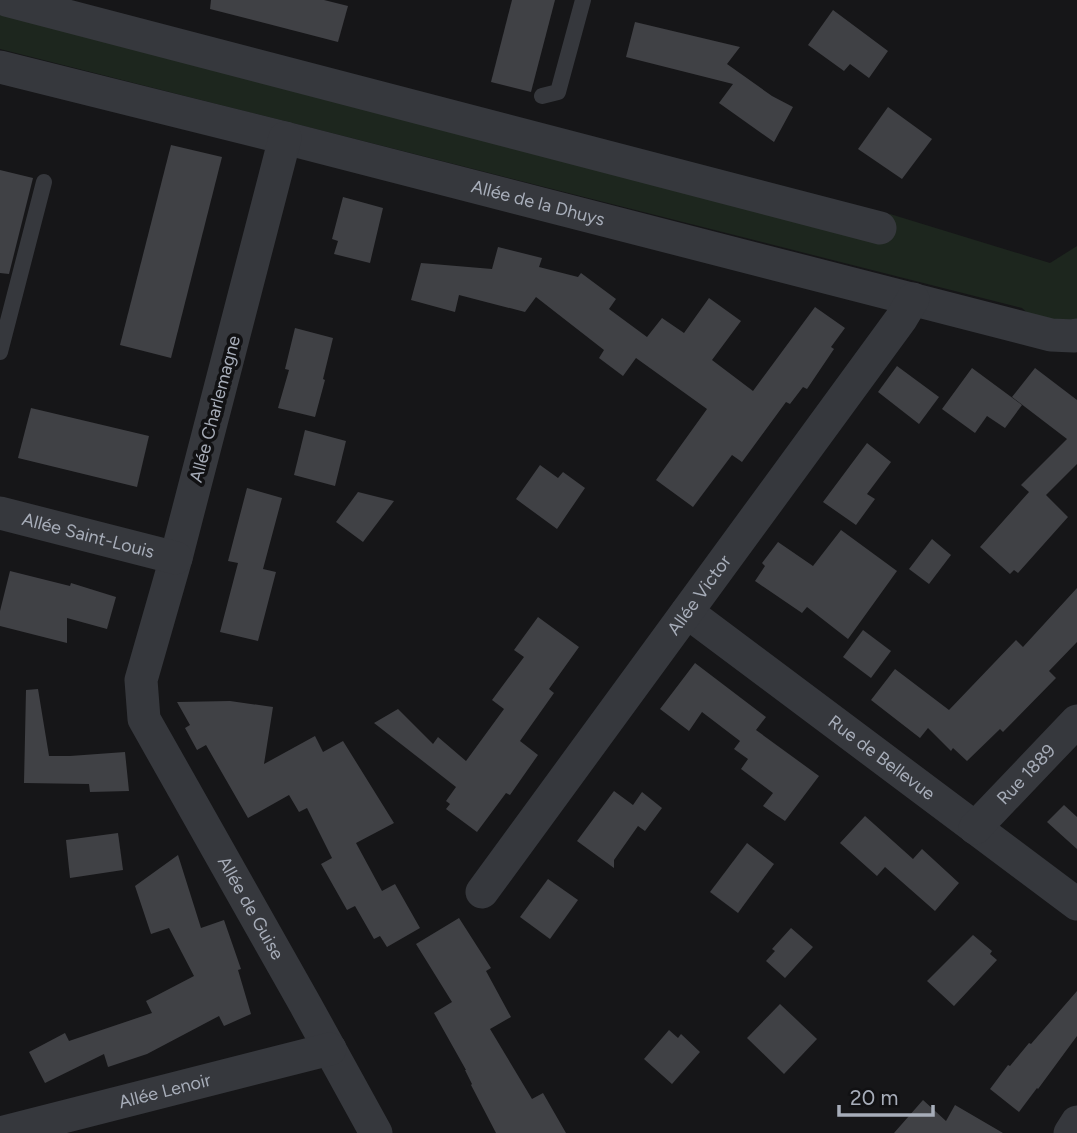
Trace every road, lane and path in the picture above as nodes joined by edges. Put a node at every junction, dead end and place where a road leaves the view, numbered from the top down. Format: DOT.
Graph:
graph roads {
  1 [pos="6,0"];
  2 [pos="583,0"];
  3 [pos="0,67"];
  4 [pos="542,96"];
  5 [pos="285,138"];
  6 [pos="44,182"];
  7 [pos="880,228"];
  8 [pos="913,299"];
  9 [pos="1077,335"];
  10 [pos="0,352"];
  11 [pos="0,513"];
  12 [pos="176,558"];
  13 [pos="687,612"];
  14 [pos="141,680"];
  15 [pos="1077,721"];
  16 [pos="975,828"];
  17 [pos="482,892"];
  18 [pos="1077,904"];
  19 [pos="330,1049"];
  20 [pos="1077,1122"];
  21 [pos="1,1133"];
  22 [pos="376,1133"];
  23 [pos="1070,1133"];
  1 -- 7 [label="street"];
  2 -- 4 [label="lane"];
  3 -- 5 [label="street, Allée de la Dhuys"];
  5 -- 8 [label="street, Allée de la Dhuys"];
  5 -- 12 [label="street, Allée Charlemagne"];
  6 -- 10 [label="lane"];
  8 -- 9 [label="street, Allée de la Dhuys"];
  8 -- 13 [label="street, Allée Victor"];
  11 -- 12 [label="street, Allée Saint-Louis"];
  12 -- 14 [label="street, Allée Charlemagne"];
  13 -- 16 [label="street, Rue de Bellevue"];
  13 -- 17 [label="street, Allée Victor"];
  14 -- 19 [label="street, Allée de Guise"];
  15 -- 16 [label="street, Rue 1889"];
  16 -- 18 [label="street, Rue de Bellevue"];
  19 -- 21 [label="street, Allée Lenoir"];
  19 -- 22 [label="street, Allée de Guise"];
  20 -- 23 [label="street"];
}
